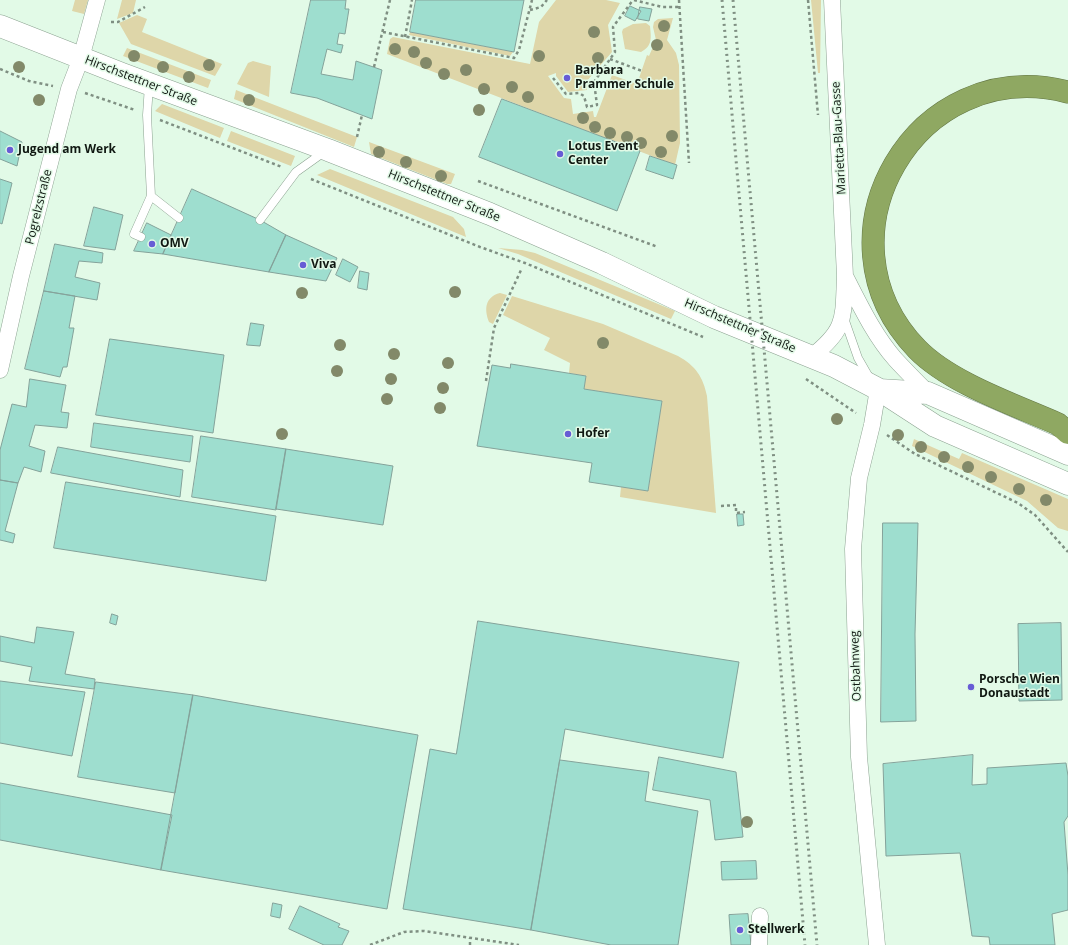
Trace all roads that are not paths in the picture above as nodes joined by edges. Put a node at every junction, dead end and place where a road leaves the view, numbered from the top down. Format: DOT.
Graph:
graph roads {
  1 [pos="97,0"];
  2 [pos="832,0"];
  3 [pos="0,26"];
  4 [pos="80,58"];
  5 [pos="149,84"];
  6 [pos="1068,92"];
  7 [pos="328,150"];
  8 [pos="151,196"];
  9 [pos="179,218"];
  10 [pos="260,220"];
  11 [pos="141,236"];
  12 [pos="845,276"];
  13 [pos="844,317"];
  14 [pos="811,356"];
  15 [pos="0,370"];
  16 [pos="878,389"];
  17 [pos="928,393"];
  18 [pos="1068,433"];
  19 [pos="1068,454"];
  20 [pos="1068,484"];
  21 [pos="760,916"];
  22 [pos="759,945"];
  23 [pos="877,945"];
  1 -- 4 [label="street, Pogrelzstraße"];
  2 -- 12 [label="street, Marietta-Blau-Gasse"];
  3 -- 4 [label="main road, Hirschstettner Straße"];
  4 -- 5 [label="main road, Hirschstettner Straße"];
  4 -- 15 [label="street, Pogrelzstraße"];
  5 -- 7 [label="main road, Hirschstettner Straße"];
  5 -- 8 [label="lane"];
  6 -- 18 [label="highway"];
  7 -- 10 [label="lane"];
  7 -- 14 [label="main road, Hirschstettner Straße"];
  8 -- 9 [label="lane"];
  8 -- 11 [label="lane"];
  12 -- 13 [label="street, Marietta-Blau-Gasse"];
  12 -- 17 [label="street, Marietta-Blau-Gasse"];
  13 -- 14 [label="street, Marietta-Blau-Gasse"];
  13 -- 16 [label="lane, Marietta-Blau-Gasse"];
  14 -- 16 [label="main road, Hirschstettner Straße"];
  16 -- 17 [label="main road, Hirschstettner Straße"];
  16 -- 20 [label="main road, Hirschstettner Straße"];
  16 -- 23 [label="street, Ostbahnweg"];
  17 -- 19 [label="main road, Hirschstettner Straße"];
  21 -- 22 [label="street"];
}
